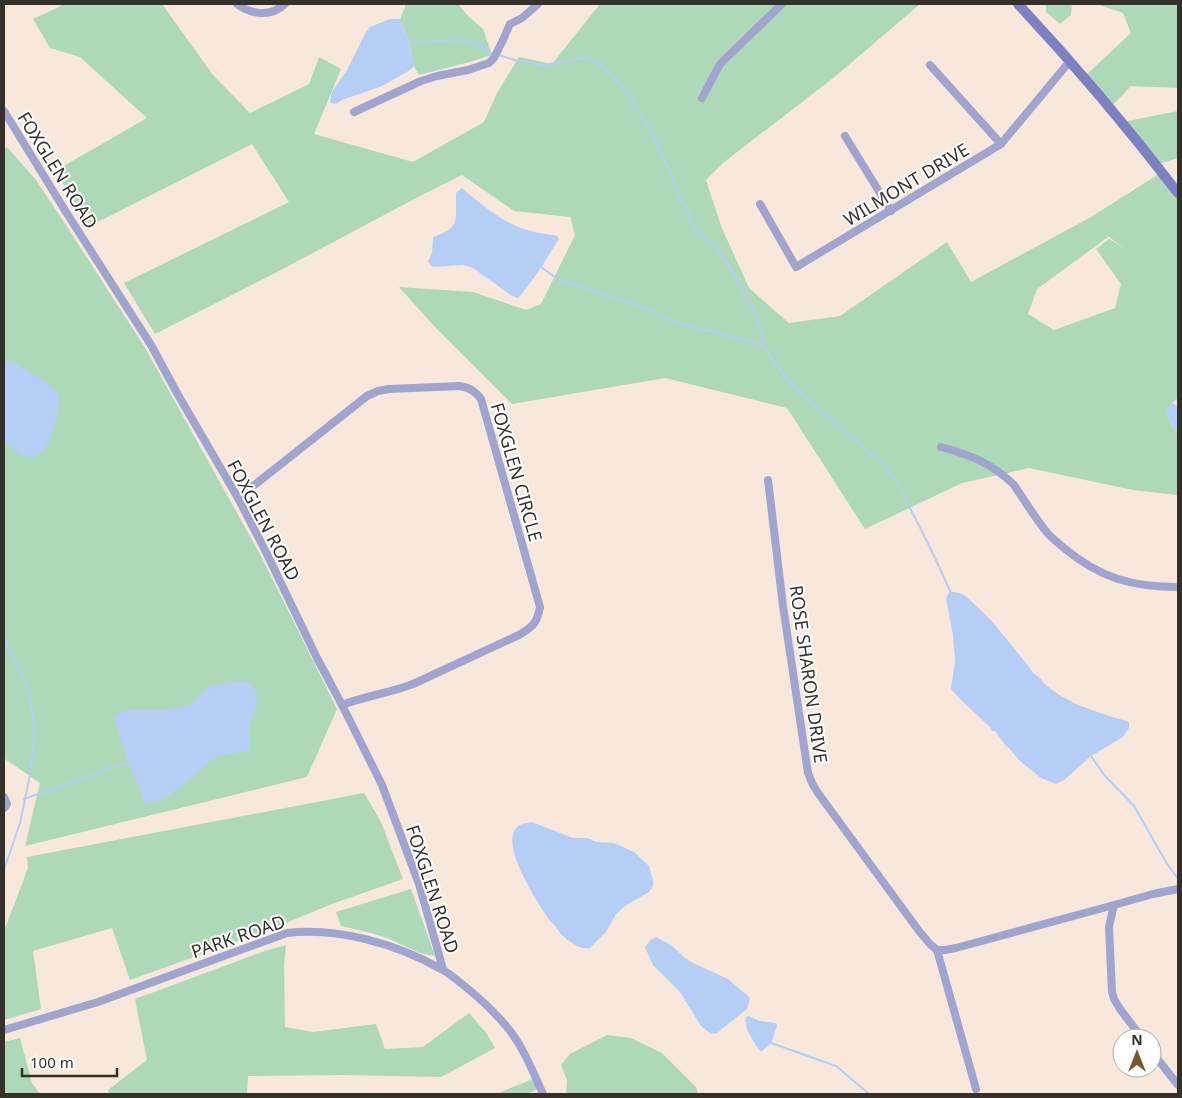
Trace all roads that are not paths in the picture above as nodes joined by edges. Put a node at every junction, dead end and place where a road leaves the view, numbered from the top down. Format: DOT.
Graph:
graph roads {
  1 [pos="238,4"];
  2 [pos="285,4"];
  3 [pos="538,4"];
  4 [pos="782,4"];
  5 [pos="1018,4"];
  6 [pos="1070,61"];
  7 [pos="930,65"];
  8 [pos="702,98"];
  9 [pos="4,111"];
  10 [pos="354,112"];
  11 [pos="845,136"];
  12 [pos="1001,144"];
  13 [pos="1178,193"];
  14 [pos="760,204"];
  15 [pos="891,211"];
  16 [pos="941,448"];
  17 [pos="768,480"];
  18 [pos="238,498"];
  19 [pos="1178,587"];
  20 [pos="342,706"];
  21 [pos="4,797"];
  22 [pos="4,808"];
  23 [pos="1178,889"];
  24 [pos="1114,905"];
  25 [pos="937,950"];
  26 [pos="443,969"];
  27 [pos="1134,1028"];
  28 [pos="4,1030"];
  29 [pos="1162,1065"];
  30 [pos="1178,1085"];
  31 [pos="976,1089"];
  32 [pos="542,1094"];
  1 -- 2 [label="street"];
  3 -- 10 [label="street"];
  4 -- 8 [label="street"];
  5 -- 6 [label="street"];
  6 -- 12 [label="street, WILMONT DRIVE"];
  6 -- 13 [label="street"];
  7 -- 12 [label="street"];
  9 -- 18 [label="street, FOXGLEN ROAD"];
  11 -- 15 [label="street"];
  12 -- 15 [label="street, WILMONT DRIVE"];
  14 -- 15 [label="street, WILMONT DRIVE"];
  16 -- 19 [label="street"];
  17 -- 25 [label="street, ROSE SHARON DRIVE"];
  18 -- 20 [label="street, FOXGLEN ROAD"];
  18 -- 20 [label="street, FOXGLEN CIRCLE"];
  20 -- 26 [label="street, FOXGLEN ROAD"];
  21 -- 22 [label="street"];
  23 -- 24 [label="street"];
  24 -- 25 [label="street"];
  24 -- 27 [label="street"];
  25 -- 31 [label="street, ROSE SHARON DRIVE"];
  26 -- 28 [label="street, PARK ROAD"];
  26 -- 32 [label="street, PARK ROAD"];
  29 -- 30 [label="street"];
}
